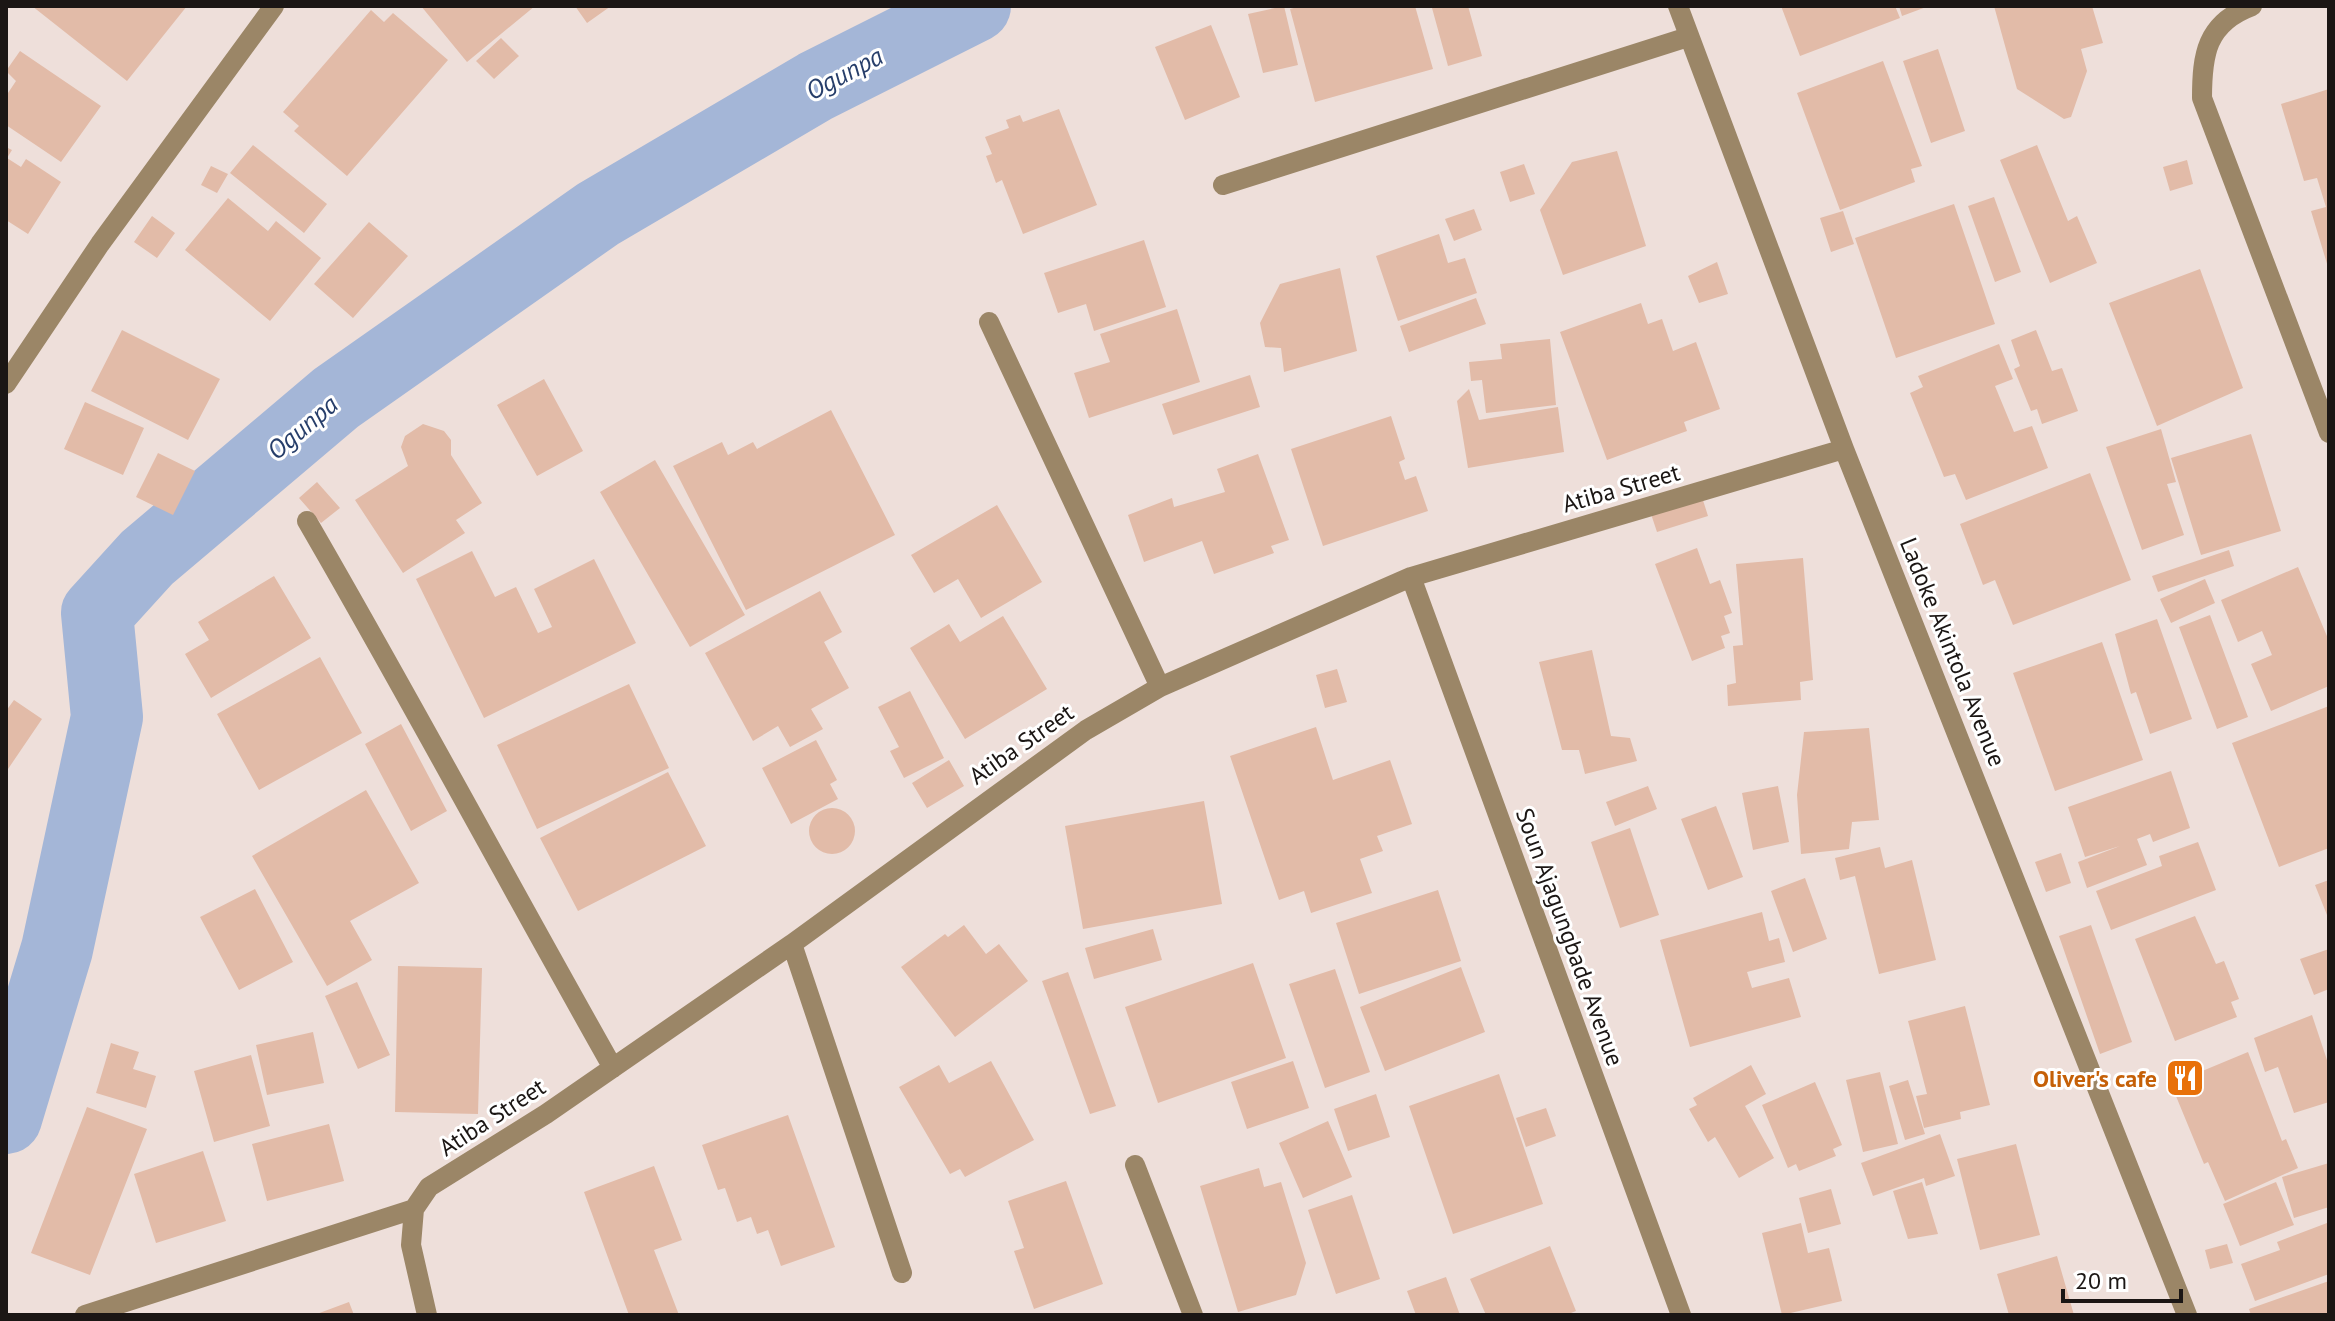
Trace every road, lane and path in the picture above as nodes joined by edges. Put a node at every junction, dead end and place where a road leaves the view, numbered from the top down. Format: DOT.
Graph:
graph roads {
  1 [pos="274,6"];
  2 [pos="1678,6"];
  3 [pos="2252,6"];
  4 [pos="1688,37"];
  5 [pos="1223,185"];
  6 [pos="989,322"];
  7 [pos="6,384"];
  8 [pos="2329,433"];
  9 [pos="1844,449"];
  10 [pos="307,521"];
  11 [pos="1411,577"];
  12 [pos="1160,687"];
  13 [pos="792,944"];
  14 [pos="613,1068"];
  15 [pos="1135,1165"];
  16 [pos="414,1209"];
  17 [pos="902,1273"];
  18 [pos="85,1315"];
  19 [pos="427,1315"];
  20 [pos="1193,1315"];
  21 [pos="1681,1315"];
  22 [pos="2187,1315"];
  1 -- 7 [label="street"];
  2 -- 4 [label="street, Ladoke Akintola Avenue"];
  3 -- 8 [label="street"];
  4 -- 5 [label="street"];
  4 -- 9 [label="street, Ladoke Akintola Avenue"];
  6 -- 12 [label="street"];
  9 -- 11 [label="street, Atiba Street"];
  9 -- 22 [label="street, Ladoke Akintola Avenue"];
  10 -- 14 [label="street"];
  11 -- 12 [label="street, Atiba Street"];
  11 -- 21 [label="street, Soun Ajagungbade Avenue"];
  12 -- 13 [label="street, Atiba Street"];
  13 -- 14 [label="street, Atiba Street"];
  13 -- 17 [label="street"];
  14 -- 16 [label="street, Atiba Street"];
  15 -- 20 [label="street"];
  16 -- 18 [label="street"];
  16 -- 19 [label="street"];
}
